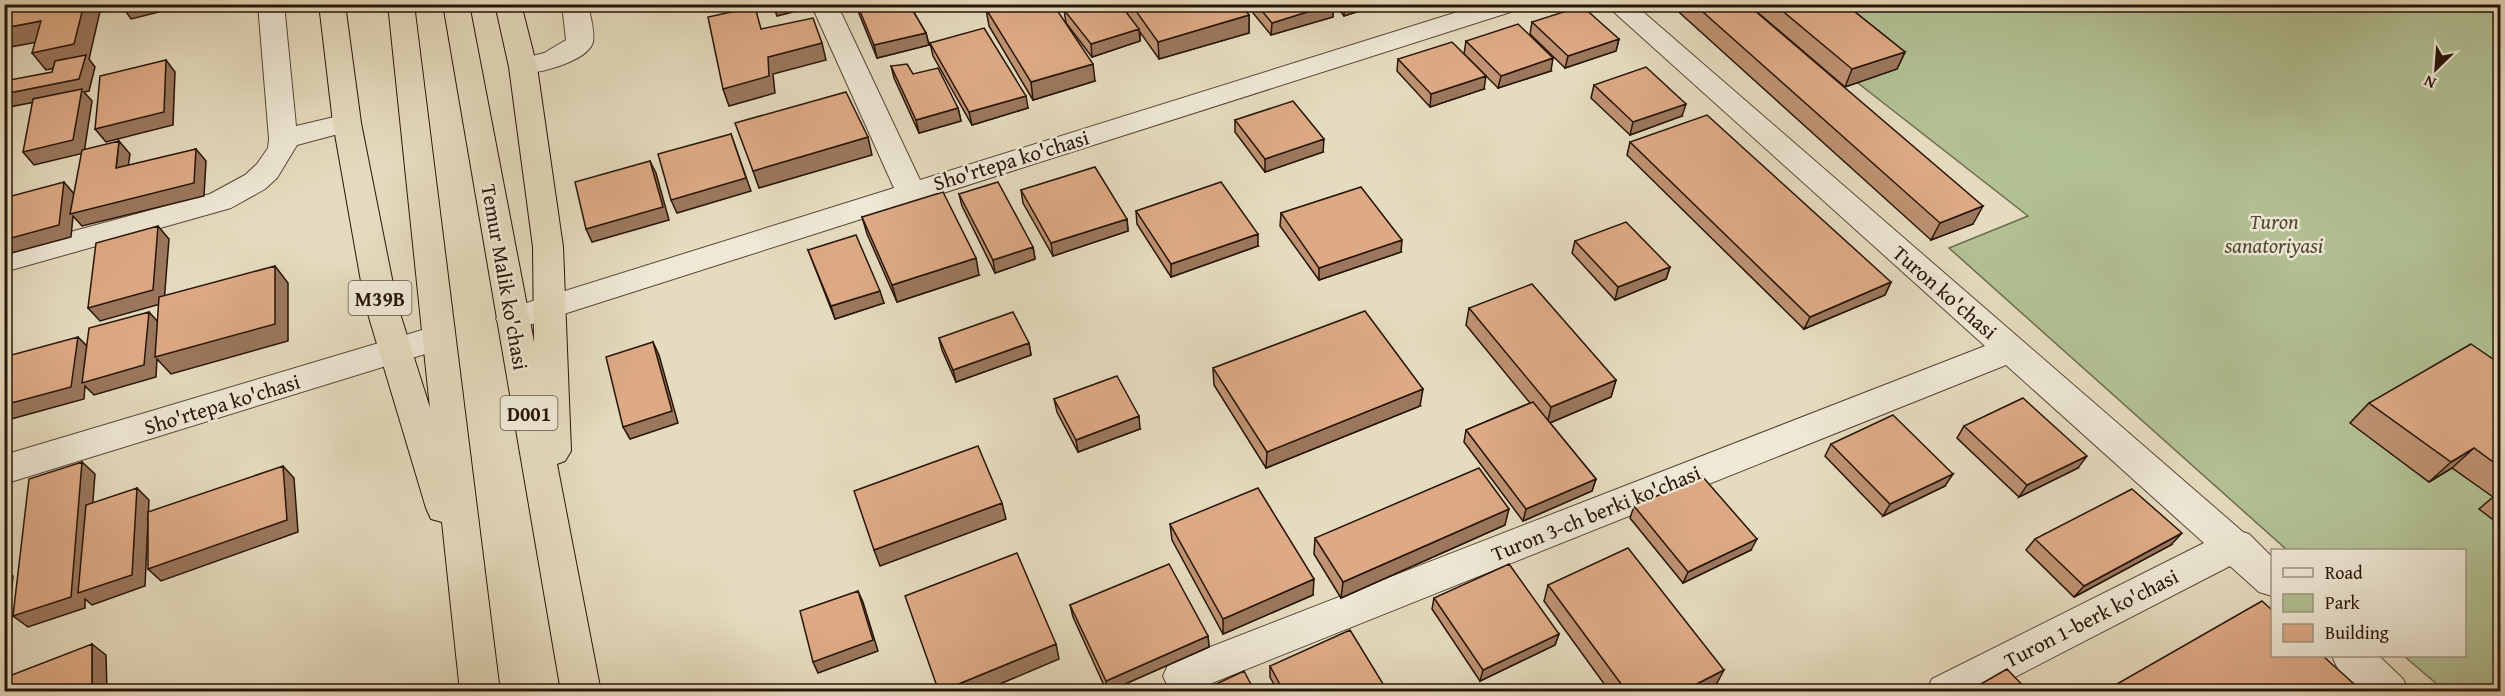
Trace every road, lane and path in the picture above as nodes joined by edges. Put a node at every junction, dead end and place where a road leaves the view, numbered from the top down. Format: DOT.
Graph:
graph roads {
  1 [pos="271,4"];
  2 [pos="332,4"];
  3 [pos="401,4"];
  4 [pos="456,4"];
  5 [pos="508,4"];
  6 [pos="575,4"];
  7 [pos="824,4"];
  8 [pos="1511,4"];
  9 [pos="1618,4"];
  10 [pos="523,67"];
  11 [pos="347,123"];
  12 [pos="283,139"];
  13 [pos="911,192"];
  14 [pos="4,261"];
  15 [pos="549,307"];
  16 [pos="512,319"];
  17 [pos="439,337"];
  18 [pos="395,350"];
  19 [pos="2010,350"];
  20 [pos="4,470"];
  21 [pos="2236,545"];
  22 [pos="555,555"];
  23 [pos="2271,579"];
  24 [pos="467,582"];
  25 [pos="2353,657"];
  26 [pos="1183,676"];
  27 [pos="480,692"];
  28 [pos="581,692"];
  29 [pos="1946,692"];
  30 [pos="2389,692"];
  1 -- 12 [label="street"];
  2 -- 11 [label="highway, M39B"];
  3 -- 17 [label="highway"];
  4 -- 16 [label="highway, Temur Malik ko'chasi / D001"];
  5 -- 10 [label="highway"];
  6 -- 10 [label="street"];
  7 -- 13 [label="street"];
  8 -- 13 [label="street, Sho'rtepa ko'chasi"];
  9 -- 19 [label="street, Turon ko'chasi"];
  10 -- 15 [label="highway"];
  11 -- 12 [label="street"];
  11 -- 18 [label="highway, M39B"];
  12 -- 14 [label="street"];
  13 -- 15 [label="street, Sho'rtepa ko'chasi"];
  15 -- 16 [label="street, Sho'rtepa ko'chasi"];
  15 -- 22 [label="highway"];
  16 -- 22 [label="highway, Temur Malik ko'chasi / D001"];
  17 -- 18 [label="street, Sho'rtepa ko'chasi"];
  17 -- 24 [label="highway"];
  18 -- 20 [label="street, Sho'rtepa ko'chasi"];
  18 -- 24 [label="highway, M39B"];
  19 -- 21 [label="street, Turon ko'chasi"];
  19 -- 26 [label="street, Turon 3-ch berki ko'chasi"];
  21 -- 23 [label="street, Turon ko'chasi"];
  21 -- 29 [label="street, Turon 1-berk ko'chasi"];
  22 -- 28 [label="highway, Temur Malik ko'chasi / D001"];
  24 -- 27 [label="highway"];
  25 -- 30 [label="street"];
}
